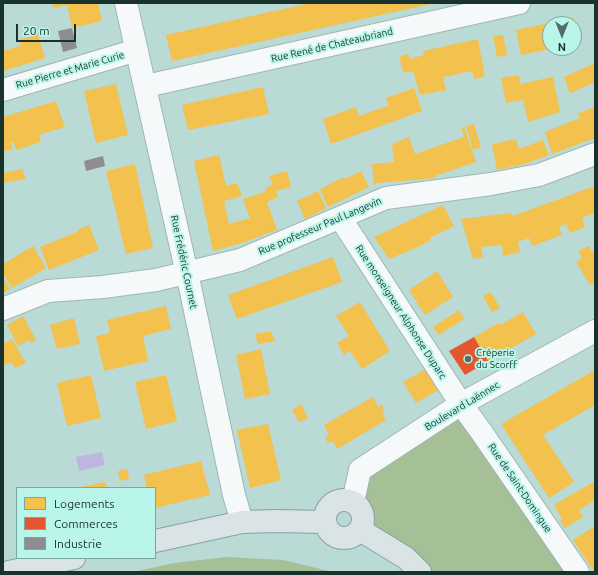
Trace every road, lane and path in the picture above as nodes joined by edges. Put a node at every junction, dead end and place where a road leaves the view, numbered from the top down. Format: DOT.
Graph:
graph roads {
  1 [pos="126,3"];
  2 [pos="519,3"];
  3 [pos="137,50"];
  4 [pos="146,86"];
  5 [pos="3,90"];
  6 [pos="595,154"];
  7 [pos="341,219"];
  8 [pos="186,272"];
  9 [pos="3,309"];
  10 [pos="595,331"];
  11 [pos="461,404"];
  12 [pos="353,502"];
  13 [pos="242,522"];
  14 [pos="324,522"];
  15 [pos="360,530"];
  16 [pos="156,540"];
  17 [pos="69,559"];
  18 [pos="9,572"];
  19 [pos="420,572"];
  20 [pos="578,572"];
  1 -- 3 [label="street, Rue Frédéric Cournet"];
  2 -- 4 [label="street, Rue René de Chateaubriand"];
  3 -- 4 [label="street, Rue Frédéric Cournet"];
  3 -- 5 [label="street, Rue Pierre et Marie Curie"];
  4 -- 8 [label="street, Rue Frédéric Cournet"];
  6 -- 7 [label="street, Rue professeur Paul Langevin"];
  7 -- 8 [label="street, Rue professeur Paul Langevin"];
  7 -- 11 [label="street, Rue monseigneur Alphonse Duparc"];
  8 -- 9 [label="street, Rue professeur Paul Langevin"];
  8 -- 13 [label="street, Rue Frédéric Cournet"];
  10 -- 11 [label="street, Boulevard Laënnec"];
  11 -- 12 [label="street, Boulevard Laënnec"];
  11 -- 20 [label="street, Rue de Saint-Domingue"];
  12 -- 14 [label="main road"];
  12 -- 15 [label="main road"];
  13 -- 14 [label="main road"];
  13 -- 16 [label="main road"];
  14 -- 15 [label="main road"];
  15 -- 19 [label="main road"];
  17 -- 18 [label="main road"];
}
